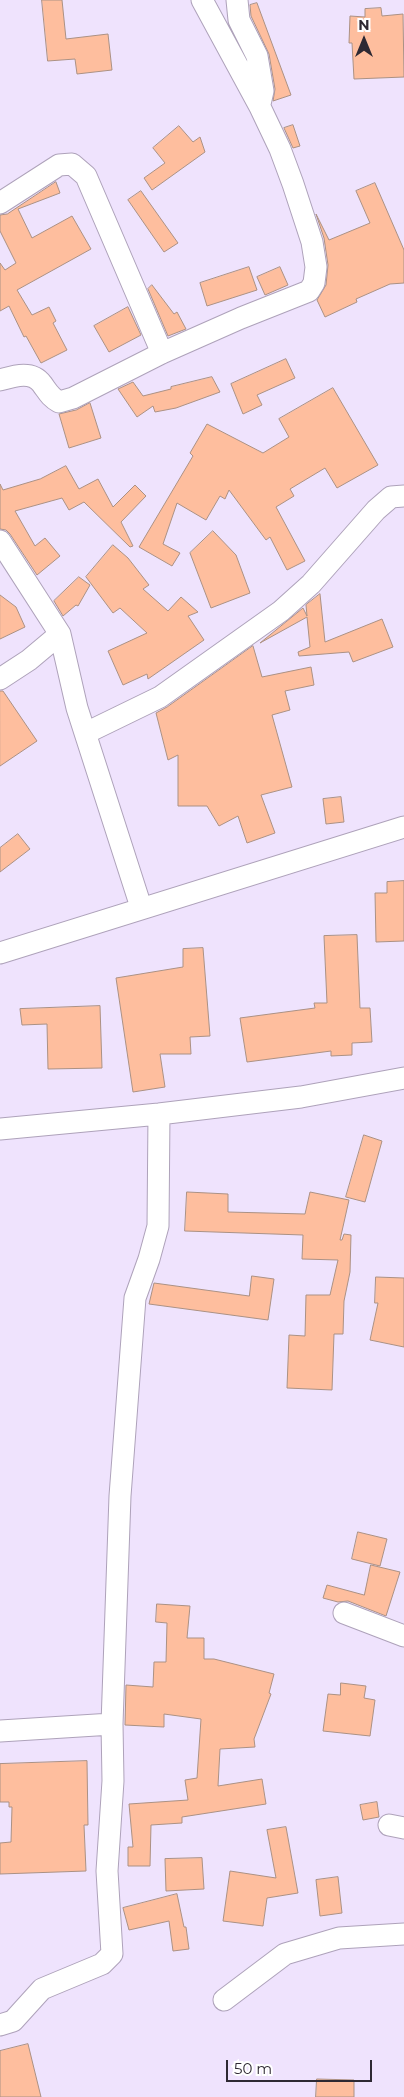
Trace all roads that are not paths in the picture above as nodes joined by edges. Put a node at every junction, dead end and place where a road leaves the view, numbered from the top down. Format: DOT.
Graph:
graph roads {
  1 [pos="202,0"];
  2 [pos="237,0"];
  3 [pos="260,107"];
  4 [pos="0,203"];
  5 [pos="162,353"];
  6 [pos="0,380"];
  7 [pos="404,496"];
  8 [pos="0,541"];
  9 [pos="60,634"];
  10 [pos="0,679"];
  11 [pos="86,733"];
  12 [pos="404,827"];
  13 [pos="141,907"];
  14 [pos="0,953"];
  15 [pos="404,1078"];
  16 [pos="159,1114"];
  17 [pos="0,1129"];
  18 [pos="344,1613"];
  19 [pos="404,1636"];
  20 [pos="112,1724"];
  21 [pos="0,1731"];
  22 [pos="404,1934"];
  23 [pos="224,2000"];
  24 [pos="0,2025"];
  1 -- 3 [label="street"];
  2 -- 3 [label="street"];
  3 -- 5 [label="street"];
  4 -- 5 [label="street"];
  5 -- 6 [label="street"];
  7 -- 11 [label="street"];
  8 -- 9 [label="street"];
  9 -- 10 [label="street"];
  9 -- 11 [label="street"];
  11 -- 13 [label="street"];
  12 -- 13 [label="street"];
  13 -- 14 [label="street"];
  15 -- 16 [label="street"];
  16 -- 17 [label="street"];
  16 -- 20 [label="street"];
  18 -- 19 [label="street"];
  20 -- 21 [label="street"];
  20 -- 24 [label="street"];
  22 -- 23 [label="street"];
}
